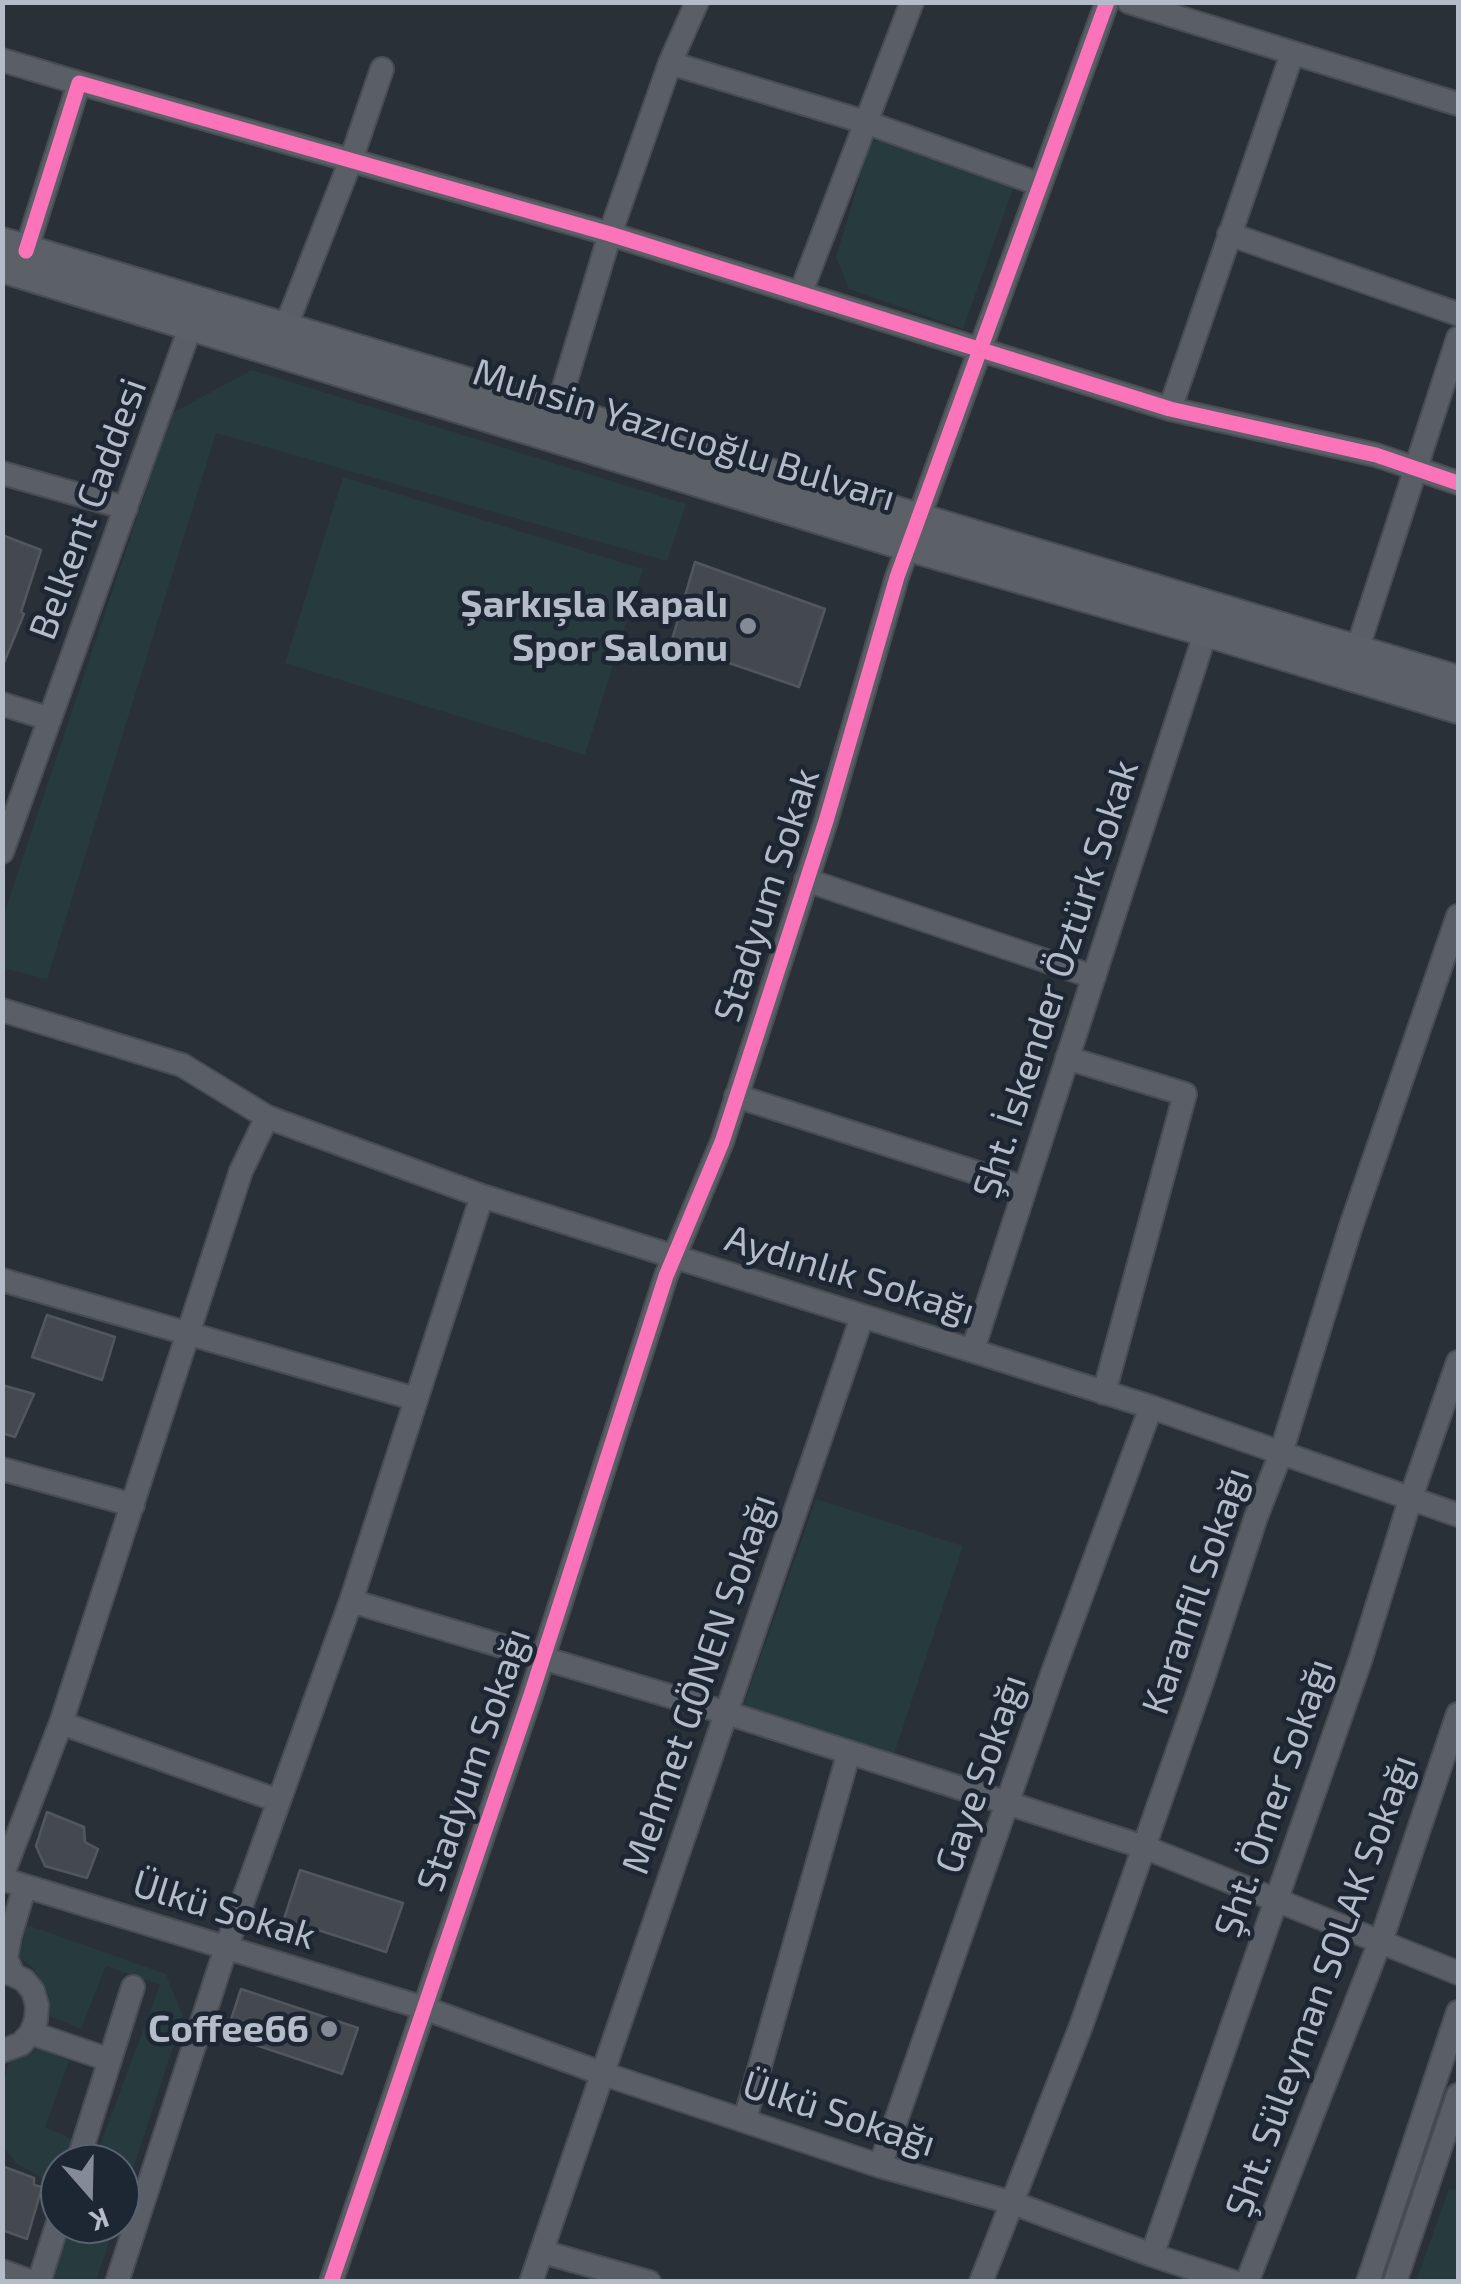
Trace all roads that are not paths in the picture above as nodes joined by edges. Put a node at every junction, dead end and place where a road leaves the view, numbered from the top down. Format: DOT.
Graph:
graph roads {
  1 [pos="696,2"];
  2 [pos="912,2"];
  3 [pos="1107,2"];
  4 [pos="1129,2"];
  5 [pos="1292,54"];
  6 [pos="2,60"];
  7 [pos="670,63"];
  8 [pos="382,69"];
  9 [pos="79,83"];
  10 [pos="1458,104"];
  11 [pos="866,122"];
  12 [pos="351,160"];
  13 [pos="1039,184"];
  14 [pos="610,234"];
  15 [pos="1228,234"];
  16 [pos="10,254"];
  17 [pos="801,292"];
  18 [pos="1458,314"];
  19 [pos="195,315"];
  20 [pos="286,326"];
  21 [pos="1458,338"];
  22 [pos="980,348"];
  23 [pos="1170,409"];
  24 [pos="557,410"];
  25 [pos="1414,470"];
  26 [pos="2,473"];
  27 [pos="1458,483"];
  28 [pos="126,508"];
  29 [pos="918,516"];
  30 [pos="908,546"];
  31 [pos="1206,630"];
  32 [pos="1358,650"];
  33 [pos="1458,680"];
  34 [pos="2,704"];
  35 [pos="1458,708"];
  36 [pos="50,719"];
  37 [pos="2,852"];
  38 [pos="806,880"];
  39 [pos="1458,916"];
  40 [pos="1094,977"];
  41 [pos="2,1010"];
  42 [pos="1067,1058"];
  43 [pos="736,1096"];
  44 [pos="267,1117"];
  45 [pos="1025,1188"];
  46 [pos="482,1196"];
  47 [pos="675,1259"];
  48 [pos="2,1280"];
  49 [pos="862,1317"];
  50 [pos="189,1332"];
  51 [pos="973,1349"];
  52 [pos="1458,1362"];
  53 [pos="1104,1393"];
  54 [pos="416,1400"];
  55 [pos="1151,1407"];
  56 [pos="1281,1453"];
  57 [pos="2,1469"];
  58 [pos="1411,1497"];
  59 [pos="133,1505"];
  60 [pos="1458,1515"];
  61 [pos="351,1601"];
  62 [pos="543,1656"];
  63 [pos="727,1713"];
  64 [pos="1458,1714"];
  65 [pos="61,1723"];
  66 [pos="849,1752"];
  67 [pos="280,1801"];
  68 [pos="1008,1803"];
  69 [pos="1144,1847"];
  70 [pos="10,1881"];
  71 [pos="1276,1900"];
  72 [pos="1380,1943"];
  73 [pos="226,1948"];
  74 [pos="7,1971"];
  75 [pos="1458,1973"];
  76 [pos="133,1987"];
  77 [pos="424,2008"];
  78 [pos="1458,2012"];
  79 [pos="31,2033"];
  80 [pos="2,2051"];
  81 [pos="110,2060"];
  82 [pos="600,2072"];
  83 [pos="1458,2095"];
  84 [pos="745,2119"];
  85 [pos="83,2144"];
  86 [pos="880,2166"];
  87 [pos="1012,2203"];
  88 [pos="50,2244"];
  89 [pos="543,2252"];
  90 [pos="1152,2256"];
  91 [pos="2,2271"];
  92 [pos="36,2282"];
  93 [pos="117,2282"];
  94 [pos="331,2282"];
  95 [pos="532,2282"];
  96 [pos="649,2282"];
  97 [pos="981,2282"];
  98 [pos="1234,2282"];
  99 [pos="1248,2282"];
  100 [pos="1368,2282"];
  101 [pos="1395,2282"];
  1 -- 7 [label="street"];
  2 -- 11 [label="street"];
  3 -- 13 [label="street, Stadyum Sokak"];
  4 -- 5 [label="street"];
  5 -- 10 [label="street"];
  5 -- 15 [label="street"];
  6 -- 9 [label="street"];
  7 -- 11 [label="street"];
  7 -- 14 [label="street"];
  8 -- 12 [label="street"];
  9 -- 12 [label="street"];
  9 -- 16 [label="street"];
  11 -- 13 [label="street"];
  11 -- 17 [label="street"];
  12 -- 14 [label="street"];
  12 -- 20 [label="street"];
  13 -- 22 [label="street, Stadyum Sokak"];
  14 -- 17 [label="street"];
  14 -- 24 [label="street"];
  15 -- 18 [label="street"];
  15 -- 23 [label="street"];
  16 -- 19 [label="main road, Muhsin Yazıcıoğlu Bulvarı"];
  17 -- 22 [label="street"];
  19 -- 20 [label="main road, Muhsin Yazıcıoğlu Bulvarı"];
  19 -- 28 [label="street, Belkent Caddesi"];
  19 -- 30 [label="main road, Muhsin Yazıcıoğlu Bulvarı"];
  20 -- 24 [label="main road, Muhsin Yazıcıoğlu Bulvarı"];
  21 -- 25 [label="street"];
  22 -- 23 [label="street"];
  22 -- 29 [label="street, Stadyum Sokak"];
  23 -- 25 [label="street"];
  24 -- 29 [label="main road, Muhsin Yazıcıoğlu Bulvarı"];
  25 -- 27 [label="street"];
  25 -- 32 [label="street"];
  26 -- 28 [label="street"];
  28 -- 36 [label="street, Belkent Caddesi"];
  29 -- 30 [label="street, Stadyum Sokak"];
  29 -- 32 [label="main road, Muhsin Yazıcıoğlu Bulvarı"];
  30 -- 31 [label="main road, Muhsin Yazıcıoğlu Bulvarı"];
  30 -- 38 [label="street, Stadyum Sokak"];
  31 -- 35 [label="main road, Muhsin Yazıcıoğlu Bulvarı"];
  31 -- 40 [label="street, Şht. İskender Öztürk Sokak"];
  32 -- 33 [label="main road, Muhsin Yazıcıoğlu Bulvarı"];
  34 -- 36 [label="street"];
  36 -- 37 [label="street, Belkent Caddesi"];
  38 -- 40 [label="street"];
  38 -- 43 [label="street, Stadyum Sokak"];
  39 -- 56 [label="street, Karanfil Sokağı"];
  40 -- 42 [label="street, Şht. İskender Öztürk Sokak"];
  41 -- 44 [label="street, Aydınlık Sokağı"];
  42 -- 45 [label="street, Şht. İskender Öztürk Sokak"];
  42 -- 53 [label="street"];
  43 -- 45 [label="street"];
  43 -- 47 [label="street, Stadyum Sokak"];
  44 -- 46 [label="street, Aydınlık Sokağı"];
  44 -- 50 [label="street"];
  45 -- 51 [label="street, Şht. İskender Öztürk Sokak"];
  46 -- 47 [label="street, Aydınlık Sokağı"];
  46 -- 54 [label="street"];
  47 -- 49 [label="street, Aydınlık Sokağı"];
  47 -- 62 [label="street, Stadyum Sokağı"];
  48 -- 50 [label="street"];
  49 -- 51 [label="street, Aydınlık Sokağı"];
  49 -- 63 [label="street, Mehmet GÖNEN Sokağı"];
  50 -- 54 [label="street"];
  50 -- 59 [label="street"];
  51 -- 53 [label="street, Aydınlık Sokağı"];
  52 -- 58 [label="street, Şht. Ömer Sokağı"];
  53 -- 55 [label="street, Aydınlık Sokağı"];
  54 -- 61 [label="street"];
  55 -- 56 [label="street, Aydınlık Sokağı"];
  55 -- 68 [label="street, Gaye Sokağı"];
  56 -- 58 [label="street, Aydınlık Sokağı"];
  56 -- 69 [label="street, Karanfil Sokağı"];
  57 -- 59 [label="street"];
  58 -- 60 [label="street, Aydınlık Sokağı"];
  58 -- 71 [label="street, Şht. Ömer Sokağı"];
  59 -- 65 [label="street"];
  61 -- 62 [label="street"];
  61 -- 67 [label="street"];
  62 -- 63 [label="street"];
  62 -- 77 [label="street, Stadyum Sokağı"];
  63 -- 66 [label="street"];
  63 -- 82 [label="street, Mehmet GÖNEN Sokağı"];
  64 -- 72 [label="street, Şht. Süleyman SOLAK Sokağı"];
  65 -- 67 [label="street"];
  65 -- 70 [label="street"];
  66 -- 68 [label="street"];
  66 -- 84 [label="street"];
  67 -- 73 [label="street"];
  68 -- 69 [label="street"];
  68 -- 86 [label="street, Gaye Sokağı"];
  69 -- 71 [label="street"];
  69 -- 87 [label="street, Karanfil Sokağı"];
  70 -- 73 [label="street, Ülkü Sokak"];
  70 -- 74 [label="street"];
  71 -- 72 [label="street"];
  71 -- 90 [label="street, Şht. Ömer Sokağı"];
  72 -- 75 [label="street"];
  72 -- 99 [label="street, Şht. Süleyman SOLAK Sokağı"];
  73 -- 77 [label="street, Ülkü Sokak"];
  73 -- 93 [label="street"];
  74 -- 79 [label="street"];
  76 -- 81 [label="street"];
  77 -- 82 [label="street, Ülkü Sokağı"];
  77 -- 94 [label="street, Stadyum Sokağı"];
  78 -- 100 [label="street"];
  79 -- 80 [label="street"];
  79 -- 81 [label="street"];
  81 -- 85 [label="street"];
  82 -- 84 [label="street, Ülkü Sokağı"];
  82 -- 89 [label="street, Mehmet GÖNEN Sokağı"];
  83 -- 101 [label="street"];
  84 -- 86 [label="street, Ülkü Sokağı"];
  86 -- 87 [label="street, Ülkü Sokağı"];
  87 -- 90 [label="street, Ülkü Sokağı"];
  87 -- 97 [label="street, Karanfil Sokağı"];
  88 -- 92 [label="street"];
  89 -- 95 [label="street, Mehmet GÖNEN Sokağı"];
  89 -- 96 [label="street"];
  90 -- 98 [label="street, Ülkü Sokağı"];
  91 -- 92 [label="street"];
}
